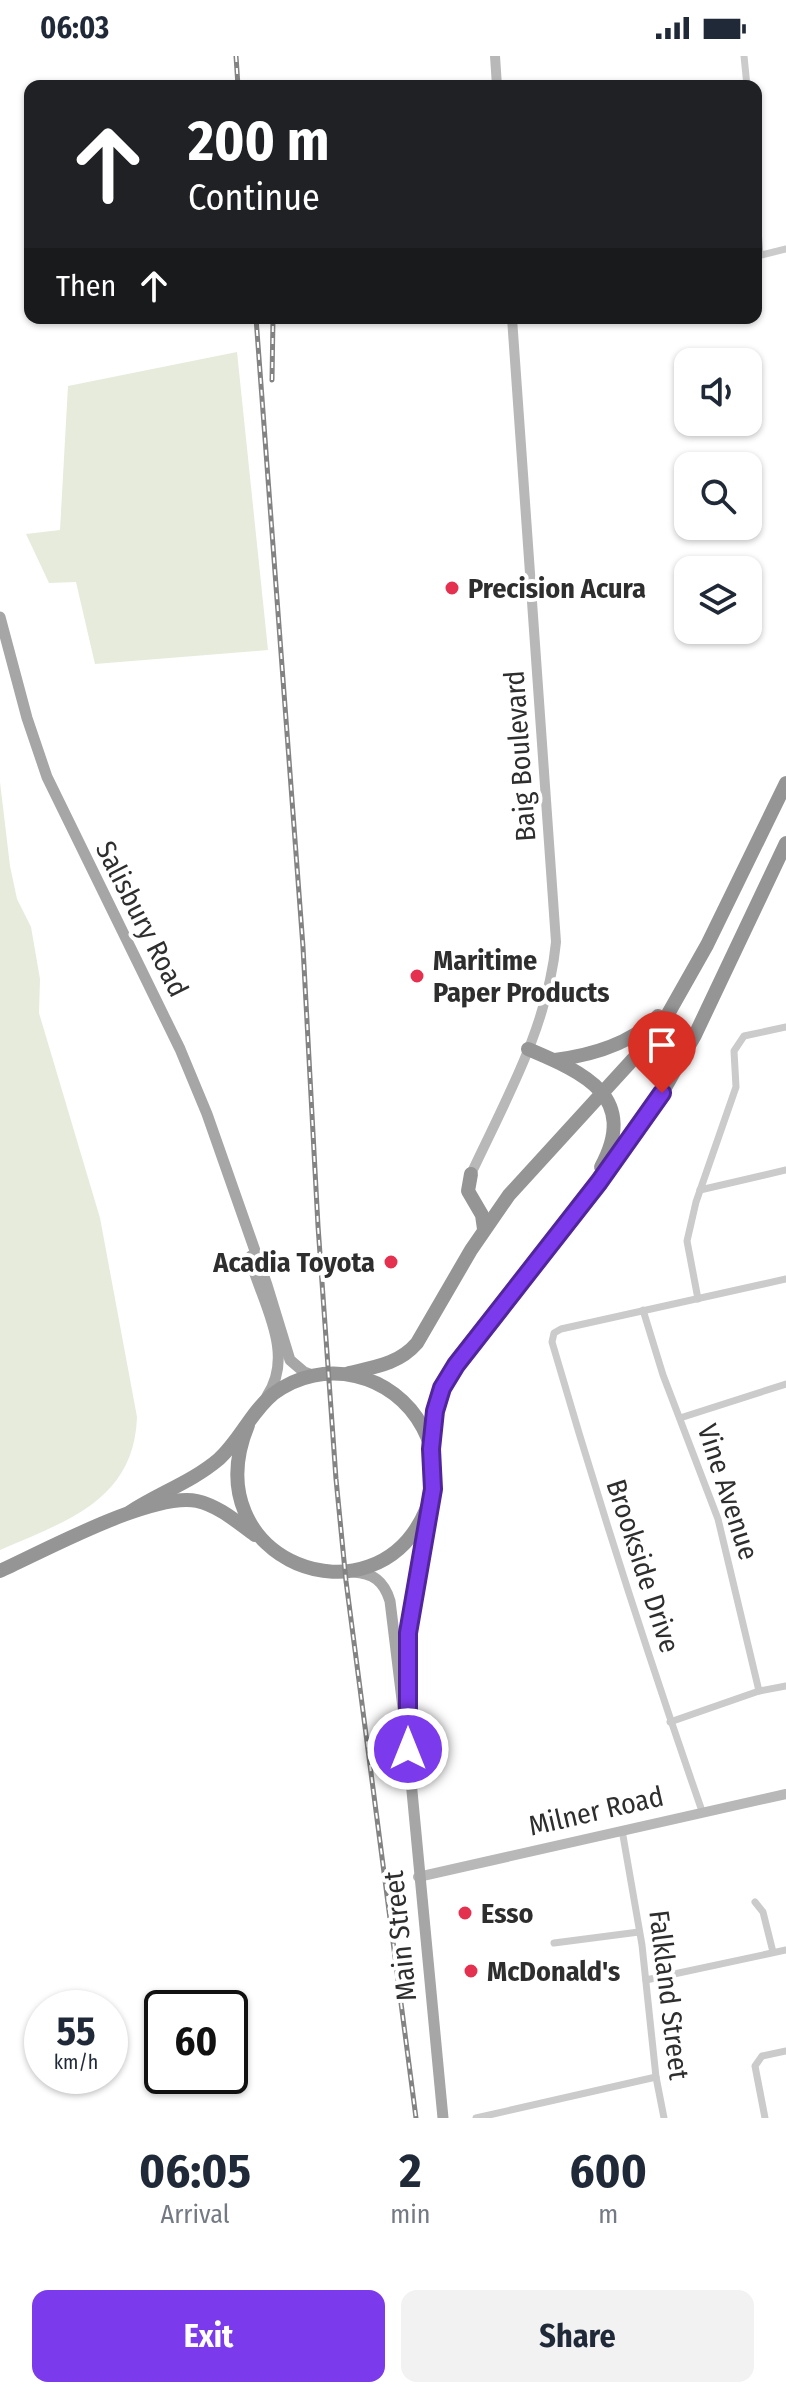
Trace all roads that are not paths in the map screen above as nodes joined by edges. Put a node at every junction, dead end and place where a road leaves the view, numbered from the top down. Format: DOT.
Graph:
graph roads {
  1 [pos="495,56"];
  2 [pos="744,56"];
  3 [pos="497,80"];
  4 [pos="746,80"];
  5 [pos="786,249"];
  6 [pos="762,254"];
  7 [pos="512,324"];
  8 [pos="0,617"];
  9 [pos="786,783"];
  10 [pos="786,843"];
  11 [pos="687,982"];
  12 [pos="786,1027"];
  13 [pos="528,1049"];
  14 [pos="555,1060"];
  15 [pos="604,1091"];
  16 [pos="786,1170"];
  17 [pos="471,1174"];
  18 [pos="700,1190"];
  19 [pos="577,1210"];
  20 [pos="484,1229"];
  21 [pos="249,1240"];
  22 [pos="786,1279"];
  23 [pos="698,1299"];
  24 [pos="643,1310"];
  25 [pos="346,1373"];
  26 [pos="312,1375"];
  27 [pos="786,1384"];
  28 [pos="257,1411"];
  29 [pos="680,1418"];
  30 [pos="248,1425"];
  31 [pos="431,1449"];
  32 [pos="430,1502"];
  33 [pos="130,1512"];
  34 [pos="265,1543"];
  35 [pos="0,1571"];
  36 [pos="344,1571"];
  37 [pos="786,1686"];
  38 [pos="759,1691"];
  39 [pos="670,1722"];
  40 [pos="408,1749"];
  41 [pos="786,1794"];
  42 [pos="702,1811"];
  43 [pos="622,1830"];
  44 [pos="418,1877"];
  45 [pos="755,1902"];
  46 [pos="639,1932"];
  47 [pos="554,1943"];
  48 [pos="786,1950"];
  49 [pos="773,1952"];
  50 [pos="646,1980"];
  51 [pos="786,2051"];
  52 [pos="656,2077"];
  53 [pos="443,2118"];
  54 [pos="476,2118"];
  55 [pos="664,2118"];
  56 [pos="765,2118"];
  1 -- 3 [label="street"];
  2 -- 4 [label="street"];
  5 -- 6 [label="street"];
  7 -- 13 [label="street, Baig Boulevard"];
  8 -- 21 [label="main road, Salisbury Road"];
  9 -- 11 [label="highway"];
  10 -- 19 [label="highway"];
  11 -- 14 [label="highway"];
  11 -- 15 [label="highway"];
  12 -- 18 [label="street"];
  13 -- 14 [label="highway"];
  13 -- 17 [label="street, Baig Boulevard"];
  14 -- 15 [label="highway"];
  15 -- 19 [label="highway"];
  15 -- 20 [label="highway"];
  16 -- 18 [label="street"];
  17 -- 20 [label="highway"];
  18 -- 23 [label="street"];
  19 -- 31 [label="highway"];
  20 -- 25 [label="highway"];
  21 -- 26 [label="main road, Salisbury Road"];
  21 -- 28 [label="main road, Salisbury Road"];
  22 -- 23 [label="street"];
  23 -- 24 [label="street"];
  24 -- 29 [label="street, Vine Avenue"];
  24 -- 39 [label="street, Brookside Drive"];
  25 -- 26 [label="highway"];
  25 -- 31 [label="highway"];
  26 -- 28 [label="highway"];
  27 -- 29 [label="street"];
  28 -- 30 [label="highway"];
  29 -- 38 [label="street, Vine Avenue"];
  30 -- 33 [label="highway"];
  30 -- 34 [label="highway"];
  31 -- 32 [label="highway"];
  32 -- 36 [label="highway"];
  32 -- 40 [label="main road, Main Street"];
  33 -- 34 [label="highway"];
  33 -- 35 [label="highway"];
  34 -- 36 [label="highway"];
  36 -- 40 [label="main road, Main Street"];
  37 -- 38 [label="street"];
  38 -- 39 [label="street"];
  39 -- 42 [label="street, Brookside Drive"];
  40 -- 44 [label="main road, Main Street"];
  41 -- 42 [label="street, Milner Road"];
  42 -- 43 [label="street, Milner Road"];
  43 -- 44 [label="street, Milner Road"];
  43 -- 46 [label="street, Falkland Street"];
  44 -- 53 [label="main road, Main Street"];
  45 -- 49 [label="street"];
  46 -- 47 [label="street"];
  46 -- 50 [label="street, Falkland Street"];
  48 -- 49 [label="street"];
  49 -- 50 [label="street"];
  50 -- 52 [label="street, Falkland Street"];
  51 -- 56 [label="street"];
  52 -- 54 [label="street"];
  52 -- 55 [label="street, Falkland Street"];
}
